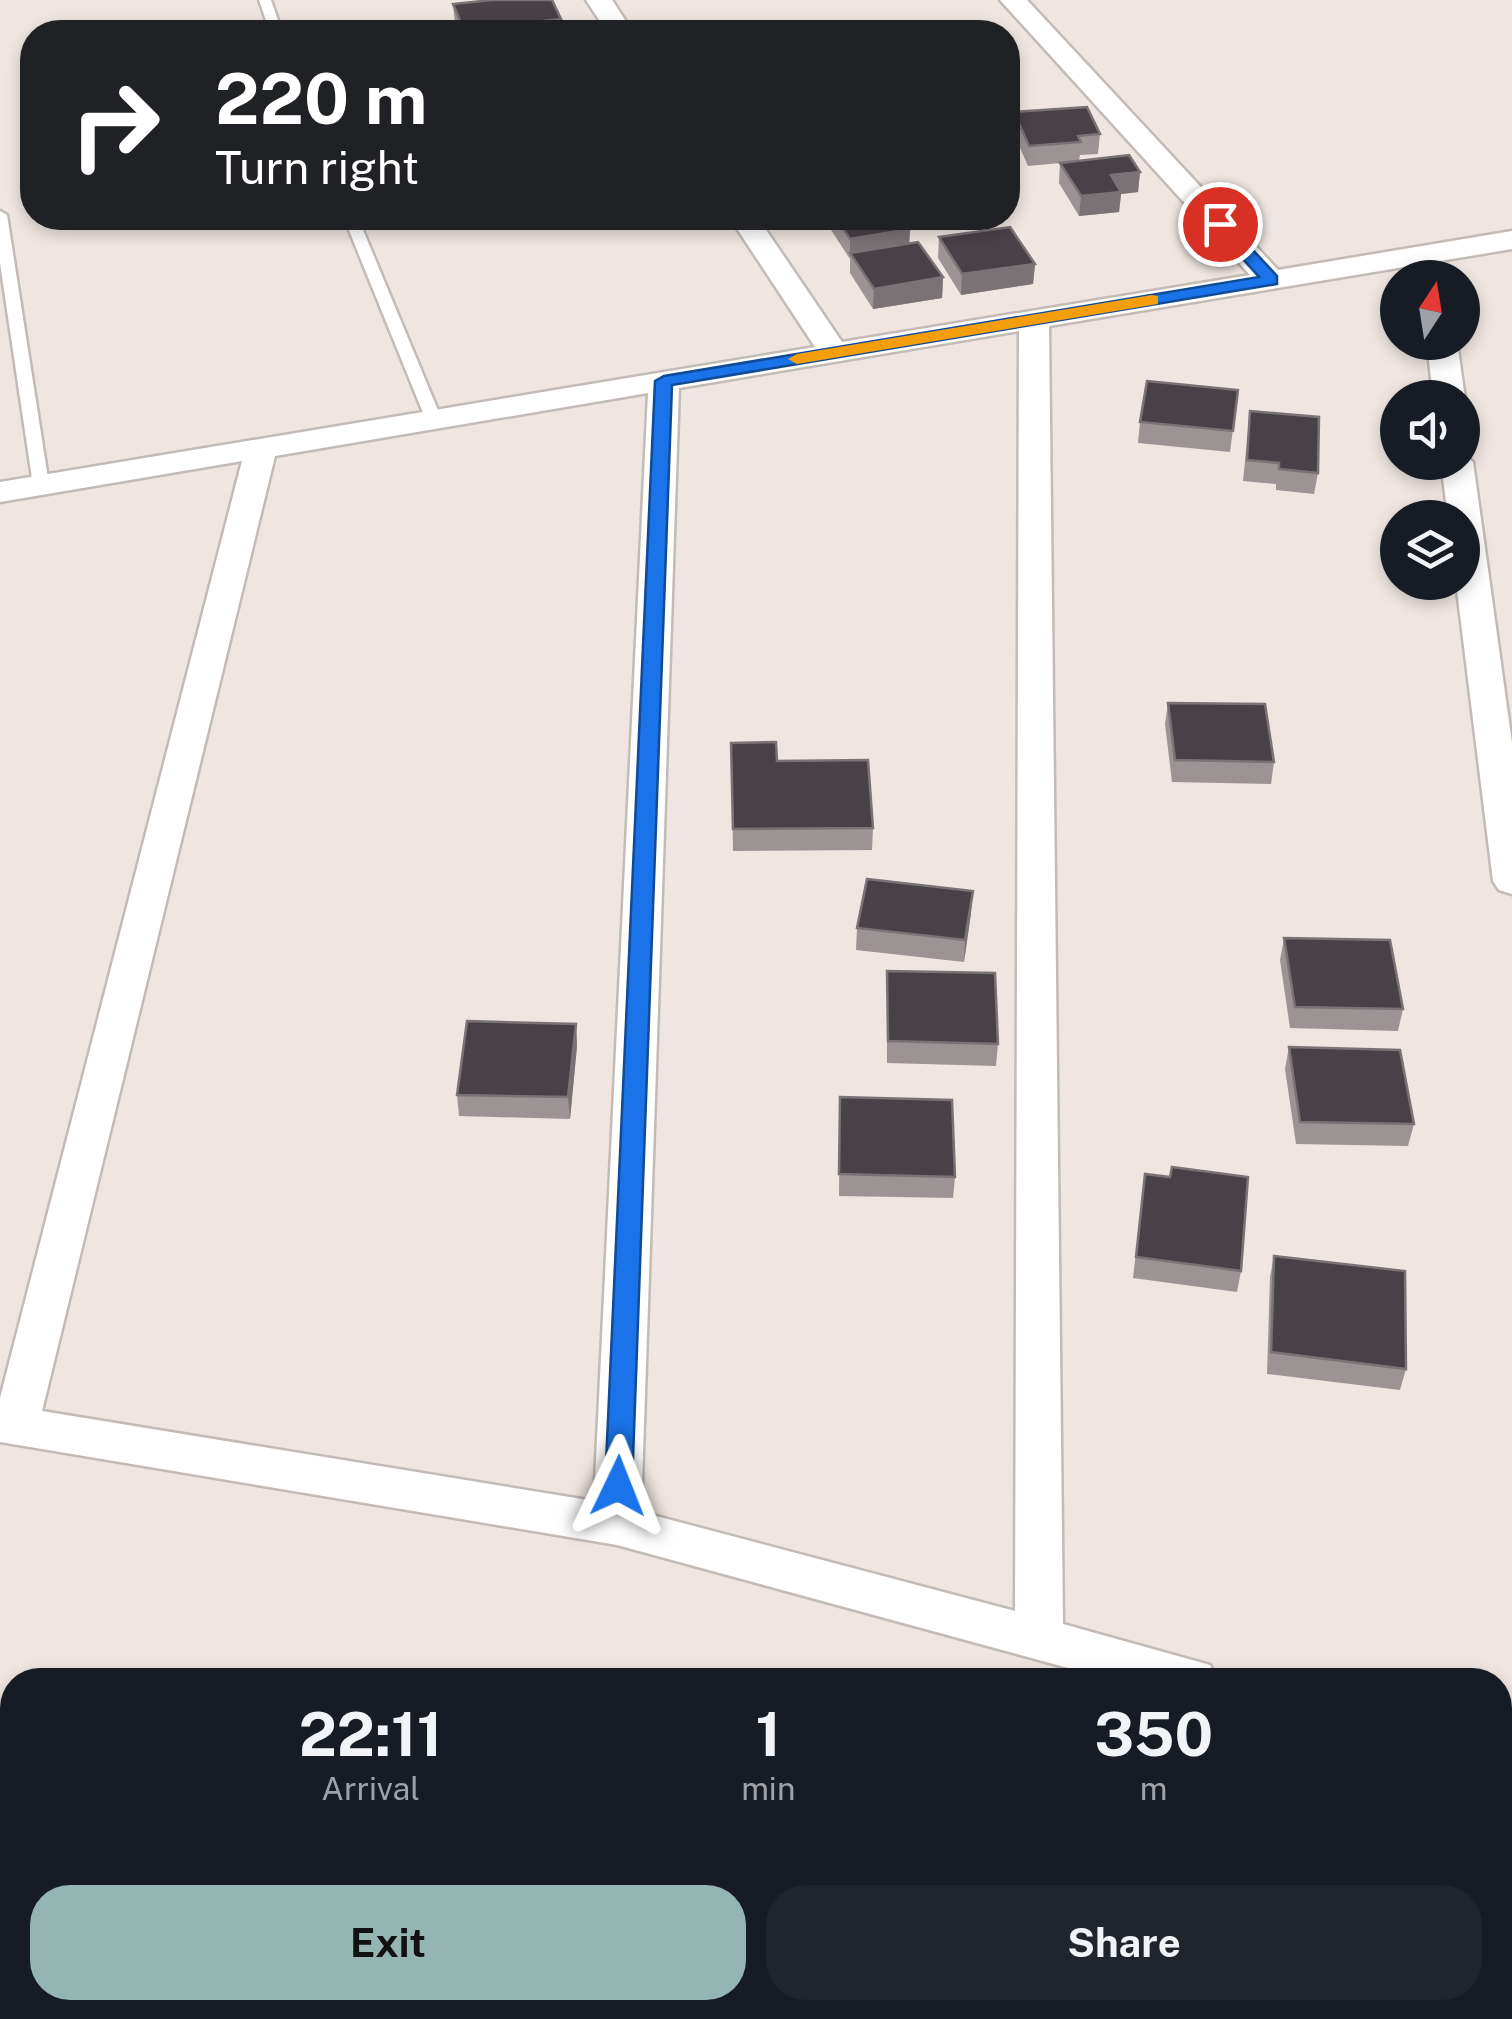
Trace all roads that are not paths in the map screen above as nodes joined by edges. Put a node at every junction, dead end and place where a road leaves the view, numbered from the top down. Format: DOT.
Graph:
graph roads {
  1 [pos="1013,0"];
  2 [pos="0,215"];
  3 [pos="357,230"];
  4 [pos="752,230"];
  5 [pos="1512,240"];
  6 [pos="1446,260"];
  7 [pos="1380,270"];
  8 [pos="1272,280"];
  9 [pos="1034,320"];
  10 [pos="834,353"];
  11 [pos="664,381"];
  12 [pos="434,420"];
  13 [pos="261,448"];
  14 [pos="1460,480"];
  15 [pos="40,485"];
  16 [pos="0,492"];
  17 [pos="1512,881"];
  18 [pos="8,1424"];
  19 [pos="617,1526"];
  20 [pos="1039,1639"];
  21 [pos="1147,1668"];
  1 -- 8 [label="street"];
  2 -- 15 [label="lane"];
  3 -- 12 [label="lane"];
  4 -- 10 [label="street"];
  5 -- 6 [label="street"];
  7 -- 8 [label="street"];
  8 -- 9 [label="street"];
  9 -- 10 [label="street"];
  9 -- 20 [label="street"];
  10 -- 11 [label="street"];
  11 -- 12 [label="street"];
  11 -- 19 [label="street"];
  12 -- 13 [label="street"];
  13 -- 15 [label="street"];
  13 -- 18 [label="street"];
  14 -- 17 [label="street"];
  15 -- 16 [label="street"];
  18 -- 19 [label="street"];
  19 -- 20 [label="street"];
  20 -- 21 [label="street"];
}
